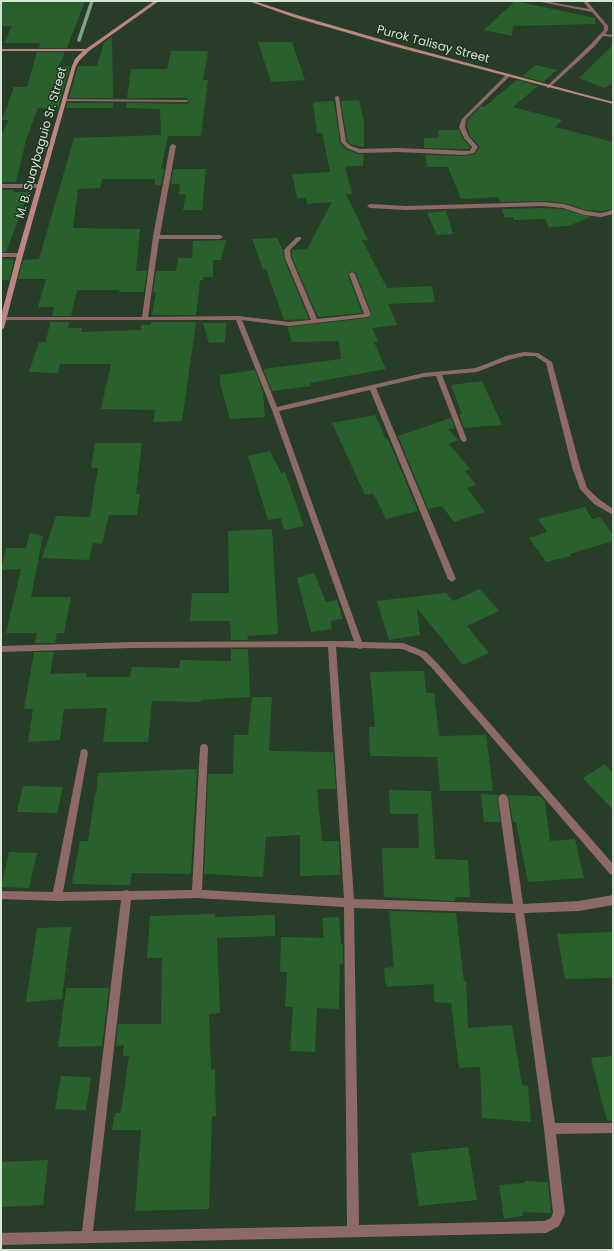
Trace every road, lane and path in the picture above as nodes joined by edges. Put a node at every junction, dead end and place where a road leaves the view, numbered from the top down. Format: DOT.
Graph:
graph roads {
  1 [pos="157,1"];
  2 [pos="250,1"];
  3 [pos="538,1"];
  4 [pos="585,1"];
  5 [pos="593,11"];
  6 [pos="602,35"];
  7 [pos="613,36"];
  8 [pos="1,50"];
  9 [pos="87,50"];
  10 [pos="508,76"];
  11 [pos="549,87"];
  12 [pos="336,97"];
  13 [pos="64,100"];
  14 [pos="187,100"];
  15 [pos="613,103"];
  16 [pos="173,146"];
  17 [pos="1,186"];
  18 [pos="40,186"];
  19 [pos="370,206"];
  20 [pos="613,212"];
  21 [pos="156,237"];
  22 [pos="220,237"];
  23 [pos="299,238"];
  24 [pos="1,255"];
  25 [pos="20,255"];
  26 [pos="352,274"];
  27 [pos="238,318"];
  28 [pos="3,319"];
  29 [pos="145,319"];
  30 [pos="315,322"];
  31 [pos="1,328"];
  32 [pos="439,375"];
  33 [pos="372,387"];
  34 [pos="275,410"];
  35 [pos="464,440"];
  36 [pos="613,512"];
  37 [pos="452,579"];
  38 [pos="332,644"];
  39 [pos="360,646"];
  40 [pos="1,649"];
  41 [pos="204,748"];
  42 [pos="84,753"];
  43 [pos="504,798"];
  44 [pos="613,871"];
  45 [pos="127,894"];
  46 [pos="197,894"];
  47 [pos="1,895"];
  48 [pos="57,897"];
  49 [pos="613,900"];
  50 [pos="349,903"];
  51 [pos="519,909"];
  52 [pos="613,1128"];
  53 [pos="550,1129"];
  54 [pos="353,1232"];
  55 [pos="87,1236"];
  56 [pos="1,1239"];
  1 -- 9 [label="street, M. B. Suaybaguio Sr. Street"];
  2 -- 10 [label="street, Purok Talisay Street"];
  3 -- 5 [label="street"];
  4 -- 5 [label="street"];
  5 -- 6 [label="street"];
  6 -- 7 [label="street"];
  6 -- 11 [label="street"];
  8 -- 9 [label="street"];
  9 -- 13 [label="street, M. B. Suaybaguio Sr. Street"];
  10 -- 11 [label="street, Purok Talisay Street"];
  10 -- 12 [label="street"];
  11 -- 15 [label="street, Purok Talisay Street"];
  13 -- 14 [label="street"];
  13 -- 18 [label="street, M. B. Suaybaguio Sr. Street"];
  16 -- 21 [label="street"];
  17 -- 18 [label="street"];
  18 -- 25 [label="street, M. B. Suaybaguio Sr. Street"];
  19 -- 20 [label="street"];
  21 -- 22 [label="street"];
  21 -- 29 [label="street"];
  23 -- 30 [label="street"];
  24 -- 25 [label="street"];
  25 -- 28 [label="street, M. B. Suaybaguio Sr. Street"];
  26 -- 30 [label="street"];
  27 -- 29 [label="street"];
  27 -- 30 [label="street"];
  27 -- 34 [label="street"];
  28 -- 29 [label="street"];
  28 -- 31 [label="street, M. B. Suaybaguio Sr. Street"];
  32 -- 33 [label="street"];
  32 -- 35 [label="street"];
  32 -- 36 [label="street"];
  33 -- 34 [label="street"];
  33 -- 37 [label="street"];
  34 -- 39 [label="street"];
  38 -- 39 [label="street"];
  38 -- 40 [label="street"];
  38 -- 50 [label="street"];
  39 -- 44 [label="street"];
  41 -- 46 [label="street"];
  42 -- 48 [label="street"];
  43 -- 51 [label="street"];
  45 -- 46 [label="street"];
  45 -- 48 [label="street"];
  45 -- 55 [label="street"];
  46 -- 50 [label="street"];
  47 -- 48 [label="street"];
  49 -- 51 [label="street"];
  50 -- 51 [label="street"];
  50 -- 54 [label="street"];
  51 -- 53 [label="street"];
  52 -- 53 [label="street"];
  53 -- 54 [label="street"];
  54 -- 55 [label="street"];
  55 -- 56 [label="street"];
}
